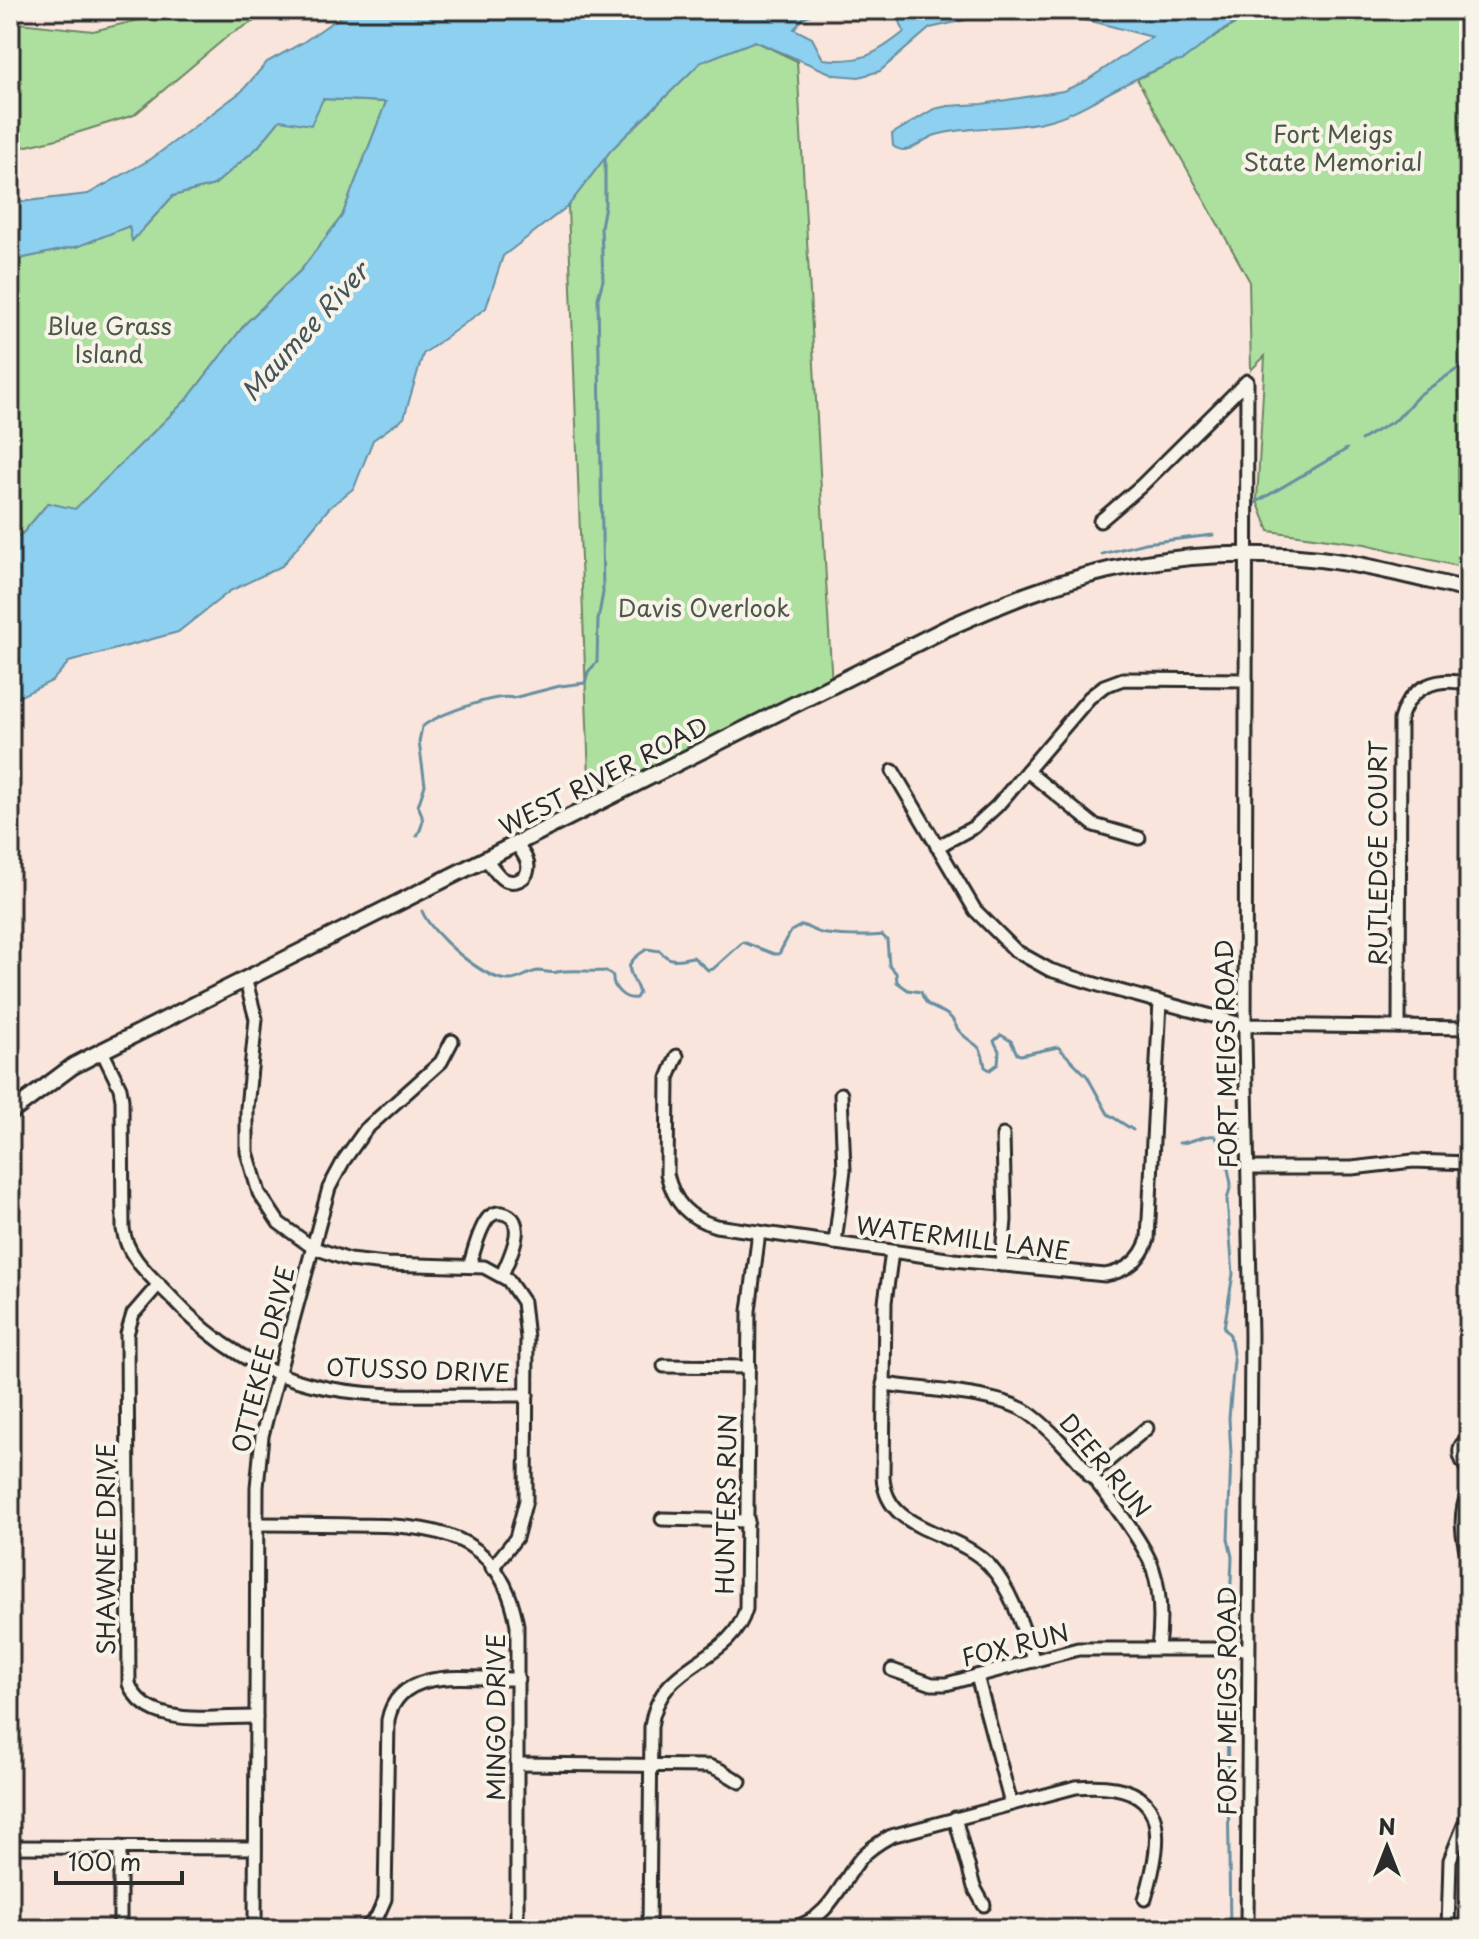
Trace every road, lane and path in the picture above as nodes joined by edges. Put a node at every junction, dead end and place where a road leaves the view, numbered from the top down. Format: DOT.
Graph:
graph roads {
  1 [pos="1100,521"];
  2 [pos="1246,554"];
  3 [pos="1469,590"];
  4 [pos="1246,680"];
  5 [pos="1469,684"];
  6 [pos="893,771"];
  7 [pos="1027,771"];
  8 [pos="1139,838"];
  9 [pos="516,843"];
  10 [pos="937,847"];
  11 [pos="486,859"];
  12 [pos="245,978"];
  13 [pos="1160,1002"];
  14 [pos="1245,1025"];
  15 [pos="1399,1027"];
  16 [pos="1469,1028"];
  17 [pos="452,1041"];
  18 [pos="102,1051"];
  19 [pos="677,1056"];
  20 [pos="841,1094"];
  21 [pos="10,1113"];
  22 [pos="1003,1135"];
  23 [pos="1469,1163"];
  24 [pos="1248,1168"];
  25 [pos="759,1232"];
  26 [pos="835,1243"];
  27 [pos="312,1247"];
  28 [pos="892,1252"];
  29 [pos="470,1264"];
  30 [pos="1001,1265"];
  31 [pos="502,1275"];
  32 [pos="159,1284"];
  33 [pos="664,1366"];
  34 [pos="749,1367"];
  35 [pos="277,1375"];
  36 [pos="883,1384"];
  37 [pos="527,1395"];
  38 [pos="1147,1428"];
  39 [pos="1469,1439"];
  40 [pos="1469,1472"];
  41 [pos="1090,1476"];
  42 [pos="1469,1490"];
  43 [pos="662,1519"];
  44 [pos="748,1521"];
  45 [pos="257,1524"];
  46 [pos="1469,1562"];
  47 [pos="492,1568"];
  48 [pos="1158,1648"];
  49 [pos="1248,1649"];
  50 [pos="1034,1661"];
  51 [pos="892,1670"];
  52 [pos="977,1676"];
  53 [pos="518,1679"];
  54 [pos="256,1717"];
  55 [pos="518,1764"];
  56 [pos="650,1764"];
  57 [pos="740,1782"];
  58 [pos="1011,1804"];
  59 [pos="1469,1813"];
  60 [pos="955,1818"];
  61 [pos="10,1847"];
  62 [pos="120,1847"];
  63 [pos="255,1848"];
  64 [pos="1145,1899"];
  65 [pos="984,1905"];
  66 [pos="120,1929"];
  67 [pos="255,1929"];
  68 [pos="365,1929"];
  69 [pos="517,1929"];
  70 [pos="649,1929"];
  71 [pos="738,1929"];
  72 [pos="1247,1929"];
  73 [pos="1448,1929"];
  1 -- 2 [label="street, FORT MEIGS ROAD"];
  2 -- 3 [label="main road, WEST RIVER ROAD"];
  2 -- 4 [label="street, FORT MEIGS ROAD"];
  2 -- 9 [label="main road, WEST RIVER ROAD"];
  4 -- 7 [label="street"];
  4 -- 14 [label="street, FORT MEIGS ROAD"];
  5 -- 15 [label="street, RUTLEDGE COURT"];
  6 -- 10 [label="street"];
  7 -- 8 [label="street"];
  7 -- 10 [label="street"];
  9 -- 11 [label="main road, WEST RIVER ROAD"];
  9 -- 11 [label="street"];
  10 -- 13 [label="street"];
  11 -- 12 [label="main road, WEST RIVER ROAD"];
  12 -- 18 [label="main road, WEST RIVER ROAD"];
  12 -- 27 [label="street"];
  13 -- 14 [label="street"];
  13 -- 30 [label="street, WATERMILL LANE"];
  14 -- 15 [label="street"];
  14 -- 24 [label="street, FORT MEIGS ROAD"];
  15 -- 16 [label="street"];
  17 -- 27 [label="street, OTTEKEE DRIVE"];
  18 -- 21 [label="main road, WEST RIVER ROAD"];
  18 -- 32 [label="street, OTUSSO DRIVE"];
  19 -- 25 [label="street, WATERMILL LANE"];
  20 -- 26 [label="street"];
  22 -- 30 [label="street"];
  23 -- 24 [label="street"];
  24 -- 49 [label="street, FORT MEIGS ROAD"];
  25 -- 26 [label="street, WATERMILL LANE"];
  25 -- 34 [label="street, HUNTERS RUN"];
  26 -- 28 [label="street, WATERMILL LANE"];
  27 -- 29 [label="street"];
  27 -- 35 [label="street, OTTEKEE DRIVE"];
  28 -- 30 [label="street, WATERMILL LANE"];
  28 -- 36 [label="street"];
  29 -- 31 [label="street"];
  29 -- 31 [label="street"];
  31 -- 37 [label="street"];
  32 -- 35 [label="street, OTUSSO DRIVE"];
  32 -- 54 [label="street, SHAWNEE DRIVE"];
  33 -- 34 [label="street"];
  34 -- 44 [label="street, HUNTERS RUN"];
  35 -- 37 [label="street, OTUSSO DRIVE"];
  35 -- 45 [label="street, OTTEKEE DRIVE"];
  36 -- 41 [label="street, DEER RUN"];
  36 -- 50 [label="street"];
  37 -- 47 [label="street"];
  38 -- 41 [label="street"];
  39 -- 40 [label="street"];
  41 -- 48 [label="street, DEER RUN"];
  42 -- 46 [label="street"];
  43 -- 44 [label="street"];
  44 -- 56 [label="street, HUNTERS RUN"];
  45 -- 47 [label="street, MINGO DRIVE"];
  45 -- 54 [label="street, OTTEKEE DRIVE"];
  47 -- 53 [label="street, MINGO DRIVE"];
  48 -- 49 [label="street, FOX RUN"];
  48 -- 50 [label="street, FOX RUN"];
  49 -- 72 [label="street, FORT MEIGS ROAD"];
  50 -- 52 [label="street, FOX RUN"];
  51 -- 52 [label="street, FOX RUN"];
  52 -- 58 [label="street"];
  53 -- 55 [label="street, MINGO DRIVE"];
  53 -- 68 [label="street"];
  54 -- 63 [label="street, OTTEKEE DRIVE"];
  55 -- 56 [label="street"];
  55 -- 69 [label="street, MINGO DRIVE"];
  56 -- 57 [label="street"];
  56 -- 70 [label="street, HUNTERS RUN"];
  58 -- 60 [label="street"];
  58 -- 64 [label="street"];
  59 -- 73 [label="street"];
  60 -- 65 [label="street"];
  60 -- 71 [label="street"];
  61 -- 62 [label="street"];
  62 -- 63 [label="street"];
  62 -- 66 [label="street"];
  63 -- 67 [label="street, OTTEKEE DRIVE"];
}
